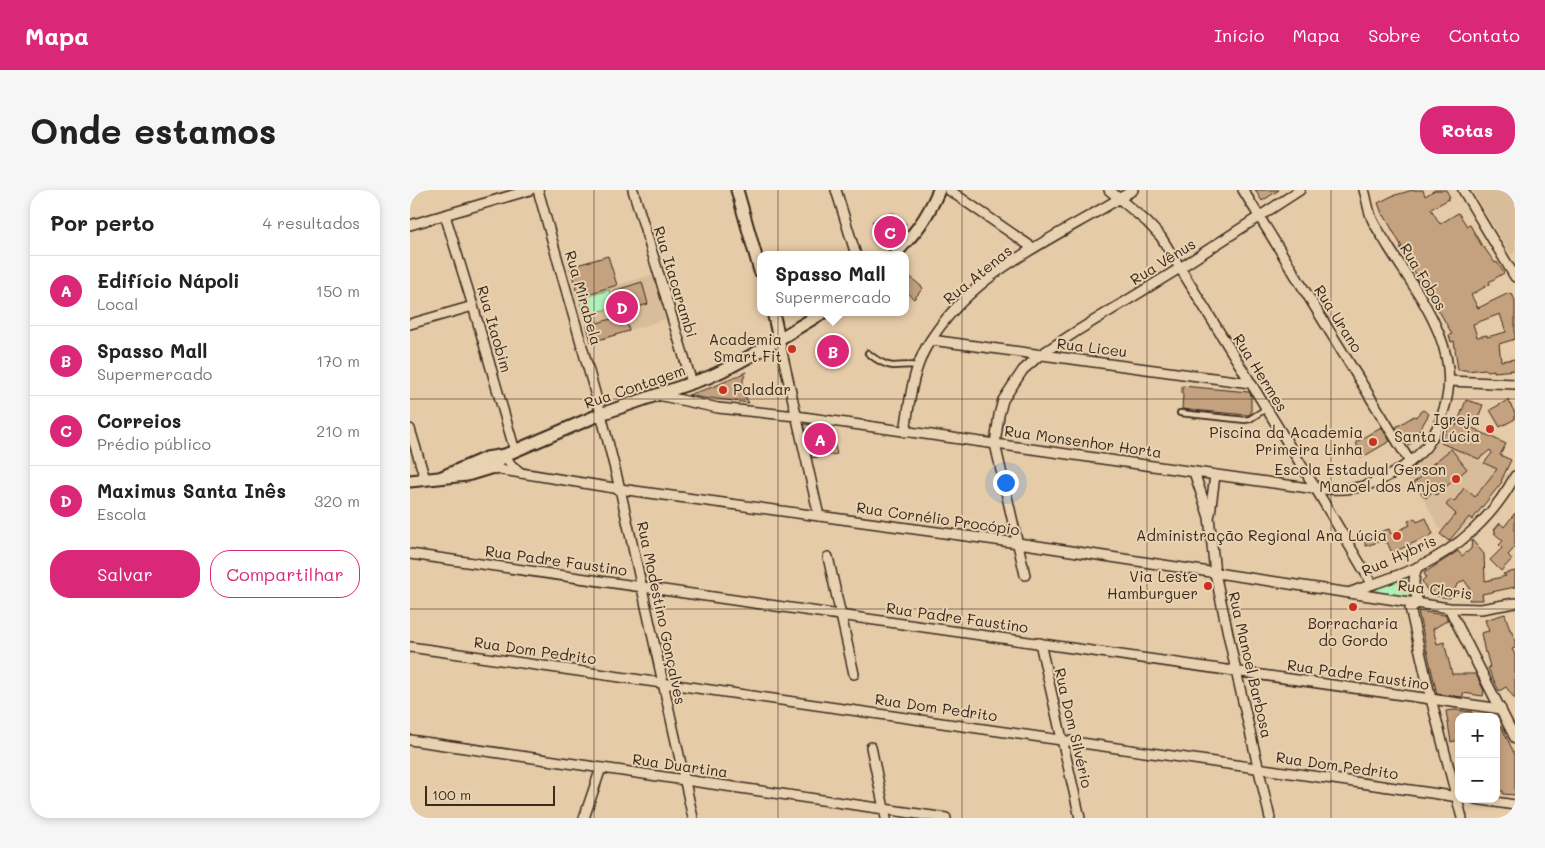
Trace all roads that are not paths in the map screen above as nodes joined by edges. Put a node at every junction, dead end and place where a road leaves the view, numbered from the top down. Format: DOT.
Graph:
graph roads {
  1 [pos="530,190"];
  2 [pos="538,190"];
  3 [pos="633,190"];
  4 [pos="737,190"];
  5 [pos="836,190"];
  6 [pos="939,190"];
  7 [pos="949,190"];
  8 [pos="1109,190"];
  9 [pos="1133,190"];
  10 [pos="1243,190"];
  11 [pos="1300,190"];
  12 [pos="1364,190"];
  13 [pos="1463,190"];
  14 [pos="1120,198"];
  15 [pos="445,215"];
  16 [pos="1259,217"];
  17 [pos="410,225"];
  18 [pos="1033,248"];
  19 [pos="855,251"];
  20 [pos="898,251"];
  21 [pos="757,260"];
  22 [pos="1180,268"];
  23 [pos="1515,277"];
  24 [pos="473,306"];
  25 [pos="773,316"];
  26 [pos="817,316"];
  27 [pos="410,324"];
  28 [pos="779,338"];
  29 [pos="931,340"];
  30 [pos="868,353"];
  31 [pos="1040,356"];
  32 [pos="918,366"];
  33 [pos="1449,381"];
  34 [pos="692,383"];
  35 [pos="1250,383"];
  36 [pos="1515,384"];
  37 [pos="656,395"];
  38 [pos="1266,408"];
  39 [pos="1180,413"];
  40 [pos="601,414"];
  41 [pos="796,416"];
  42 [pos="410,429"];
  43 [pos="905,432"];
  44 [pos="995,444"];
  45 [pos="510,453"];
  46 [pos="1410,462"];
  47 [pos="490,468"];
  48 [pos="1194,472"];
  49 [pos="521,474"];
  50 [pos="1215,475"];
  51 [pos="1515,476"];
  52 [pos="442,477"];
  53 [pos="425,479"];
  54 [pos="410,481"];
  55 [pos="620,489"];
  56 [pos="1316,489"];
  57 [pos="819,516"];
  58 [pos="1209,517"];
  59 [pos="1018,543"];
  60 [pos="410,554"];
  61 [pos="828,557"];
  62 [pos="1417,567"];
  63 [pos="1215,573"];
  64 [pos="1025,575"];
  65 [pos="1372,584"];
  66 [pos="641,587"];
  67 [pos="1351,593"];
  68 [pos="1418,603"];
  69 [pos="1514,606"];
  70 [pos="1449,608"];
  71 [pos="840,615"];
  72 [pos="1040,643"];
  73 [pos="410,647"];
  74 [pos="1236,671"];
  75 [pos="854,674"];
  76 [pos="662,683"];
  77 [pos="1431,699"];
  78 [pos="1501,709"];
  79 [pos="1515,738"];
  80 [pos="410,740"];
  81 [pos="1062,740"];
  82 [pos="870,747"];
  83 [pos="601,768"];
  84 [pos="1259,768"];
  85 [pos="684,780"];
  86 [pos="1455,786"];
  87 [pos="1455,797"];
  88 [pos="1459,803"];
  89 [pos="1500,803"];
  90 [pos="1515,805"];
  91 [pos="885,814"];
  92 [pos="584,818"];
  93 [pos="693,818"];
  94 [pos="946,818"];
  95 [pos="1080,818"];
  96 [pos="1270,818"];
  97 [pos="1462,818"];
  1 -- 15 [label="street"];
  2 -- 40 [label="street, Rua Mirabela"];
  3 -- 34 [label="street, Rua Itacarambi"];
  4 -- 21 [label="street"];
  5 -- 19 [label="street"];
  6 -- 20 [label="street"];
  7 -- 18 [label="street"];
  8 -- 14 [label="street, Rua Hermes"];
  9 -- 14 [label="street, Rua Atenas"];
  10 -- 16 [label="street, Rua Urano"];
  11 -- 16 [label="street, Rua Vênus"];
  12 -- 33 [label="street, Rua Fobos"];
  13 -- 23 [label="street"];
  14 -- 18 [label="street, Rua Atenas"];
  14 -- 22 [label="street, Rua Hermes"];
  15 -- 17 [label="street"];
  15 -- 24 [label="street, Rua Itaobim"];
  16 -- 22 [label="street, Rua Vênus"];
  16 -- 46 [label="street, Rua Urano"];
  18 -- 29 [label="street, Rua Atenas"];
  22 -- 31 [label="street, Rua Vênus"];
  22 -- 35 [label="street, Rua Hermes"];
  24 -- 27 [label="street"];
  24 -- 45 [label="street, Rua Itaobim"];
  25 -- 28 [label="street"];
  26 -- 28 [label="street, Rua Contagem"];
  28 -- 34 [label="street, Rua Contagem"];
  28 -- 41 [label="street"];
  29 -- 31 [label="street, Rua Liceu"];
  29 -- 32 [label="street, Rua Atenas"];
  30 -- 32 [label="lane"];
  31 -- 35 [label="street, Rua Liceu"];
  31 -- 44 [label="street"];
  32 -- 43 [label="street, Rua Atenas"];
  33 -- 36 [label="street"];
  33 -- 46 [label="street, Rua Monsenhor Horta"];
  34 -- 37 [label="street, Rua Contagem"];
  35 -- 38 [label="street, Rua Hermes"];
  37 -- 40 [label="street, Rua Contagem"];
  37 -- 41 [label="street, Rua Monsenhor Horta"];
  38 -- 39 [label="lane"];
  38 -- 56 [label="street, Rua Hermes"];
  40 -- 45 [label="street, Rua Contagem"];
  40 -- 55 [label="street, Rua Modestino Gonçalves"];
  41 -- 43 [label="street, Rua Monsenhor Horta"];
  41 -- 57 [label="street"];
  42 -- 53 [label="street"];
  43 -- 44 [label="street, Rua Monsenhor Horta"];
  44 -- 48 [label="street, Rua Monsenhor Horta"];
  44 -- 59 [label="street"];
  45 -- 47 [label="street, Rua Contagem"];
  45 -- 49 [label="street"];
  45 -- 52 [label="street, Rua Contagem"];
  46 -- 56 [label="street, Rua Monsenhor Horta"];
  47 -- 49 [label="street, Rua Cornélio Procópio"];
  47 -- 52 [label="street, Rua Contagem"];
  48 -- 50 [label="street, Rua Monsenhor Horta"];
  48 -- 58 [label="street, Rua Manoel Barbosa"];
  49 -- 55 [label="street, Rua Cornélio Procópio"];
  50 -- 56 [label="street, Rua Monsenhor Horta"];
  50 -- 58 [label="street, Rua Manoel Barbosa"];
  51 -- 62 [label="street, Rua Hybris"];
  52 -- 53 [label="street, Rua Contagem"];
  53 -- 54 [label="street, Rua Contagem"];
  55 -- 57 [label="street, Rua Cornélio Procópio"];
  55 -- 66 [label="street, Rua Modestino Gonçalves"];
  56 -- 65 [label="street, Rua Hermes"];
  57 -- 59 [label="street, Rua Cornélio Procópio"];
  58 -- 63 [label="street, Rua Manoel Barbosa"];
  59 -- 63 [label="street, Rua Cornélio Procópio"];
  59 -- 64 [label="street"];
  60 -- 66 [label="street, Rua Padre Faustino"];
  61 -- 71 [label="street"];
  62 -- 65 [label="street, Rua Hybris"];
  62 -- 68 [label="street"];
  63 -- 67 [label="street, Rua Cornélio Procópio"];
  63 -- 74 [label="street, Rua Manoel Barbosa"];
  65 -- 67 [label="street, Rua Hybris"];
  66 -- 71 [label="street, Rua Padre Faustino"];
  66 -- 76 [label="street, Rua Modestino Gonçalves"];
  67 -- 68 [label="street, Rua Cloris"];
  68 -- 70 [label="street, Rua Cloris"];
  68 -- 77 [label="street"];
  69 -- 70 [label="street, Rua Cloris"];
  70 -- 78 [label="street"];
  71 -- 72 [label="street, Rua Padre Faustino"];
  71 -- 75 [label="street"];
  72 -- 74 [label="street, Rua Padre Faustino"];
  72 -- 81 [label="street, Rua Dom Silvério"];
  73 -- 76 [label="street, Rua Dom Pedrito"];
  74 -- 77 [label="street, Rua Padre Faustino"];
  74 -- 84 [label="street, Rua Manoel Barbosa"];
  76 -- 81 [label="street, Rua Dom Pedrito"];
  76 -- 85 [label="street, Rua Modestino Gonçalves"];
  77 -- 78 [label="street, Rua Padre Faustino"];
  77 -- 86 [label="street"];
  78 -- 79 [label="street"];
  80 -- 83 [label="street, Rua Duartina"];
  81 -- 84 [label="street, Rua Dom Pedrito"];
  81 -- 95 [label="street, Rua Dom Silvério"];
  82 -- 91 [label="street"];
  83 -- 85 [label="street, Rua Duartina"];
  83 -- 92 [label="street"];
  84 -- 87 [label="street, Rua Dom Pedrito"];
  84 -- 96 [label="street, Rua Manoel Barbosa"];
  85 -- 91 [label="street, Rua Duartina"];
  85 -- 93 [label="street, Rua Modestino Gonçalves"];
  88 -- 97 [label="street"];
  89 -- 90 [label="street"];
  91 -- 94 [label="street, Rua Duartina"];
}
